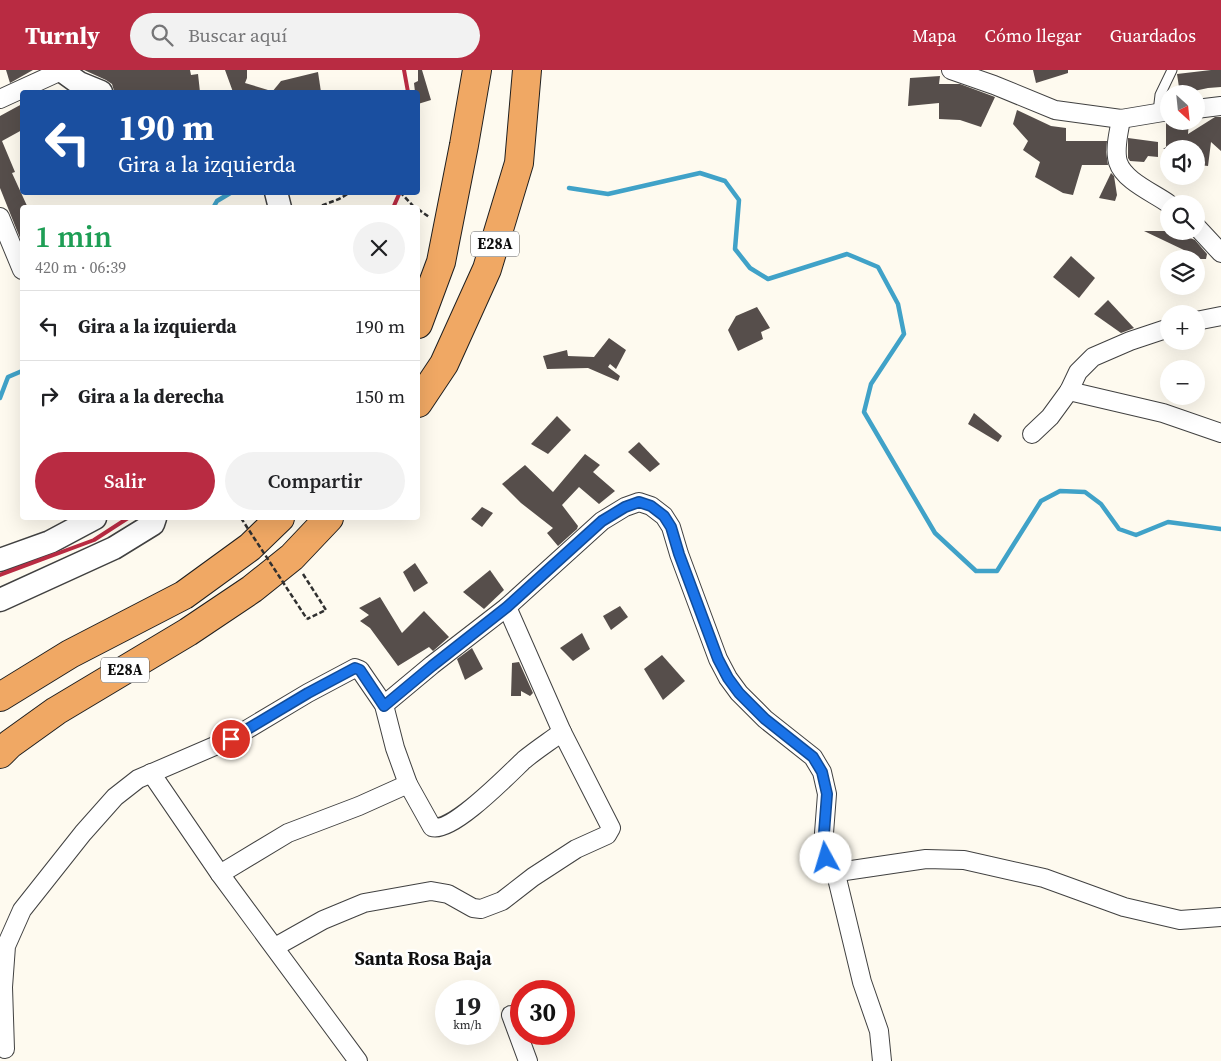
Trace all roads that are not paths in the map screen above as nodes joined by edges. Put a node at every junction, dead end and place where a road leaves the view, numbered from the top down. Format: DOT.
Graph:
graph roads {
  1 [pos="61,70"];
  2 [pos="477,70"];
  3 [pos="527,70"];
  4 [pos="951,70"];
  5 [pos="1172,70"];
  6 [pos="1165,85"];
  7 [pos="96,90"];
  8 [pos="0,99"];
  9 [pos="1221,106"];
  10 [pos="1205,108"];
  11 [pos="1160,113"];
  12 [pos="1121,119"];
  13 [pos="1160,198"];
  14 [pos="0,216"];
  15 [pos="1205,236"];
  16 [pos="1221,253"];
  17 [pos="20,265"];
  18 [pos="1221,316"];
  19 [pos="420,318"];
  20 [pos="1205,319"];
  21 [pos="1160,331"];
  22 [pos="1068,391"];
  23 [pos="420,399"];
  24 [pos="1221,433"];
  25 [pos="1032,434"];
  26 [pos="91,520"];
  27 [pos="155,520"];
  28 [pos="278,520"];
  29 [pos="327,520"];
  30 [pos="0,560"];
  31 [pos="0,600"];
  32 [pos="507,607"];
  33 [pos="0,697"];
  34 [pos="384,706"];
  35 [pos="562,732"];
  36 [pos="0,754"];
  37 [pos="151,773"];
  38 [pos="408,784"];
  39 [pos="835,870"];
  40 [pos="220,874"];
  41 [pos="1221,917"];
  42 [pos="275,947"];
  43 [pos="522,1045"];
  44 [pos="5,1049"];
  45 [pos="358,1061"];
  46 [pos="528,1061"];
  47 [pos="882,1061"];
  1 -- 7 [label="street"];
  1 -- 8 [label="street"];
  2 -- 19 [label="highway, E28A"];
  3 -- 23 [label="highway, E28A"];
  4 -- 12 [label="street"];
  5 -- 6 [label="lane"];
  9 -- 10 [label="street"];
  11 -- 12 [label="street"];
  12 -- 13 [label="street"];
  14 -- 17 [label="street"];
  15 -- 16 [label="street"];
  18 -- 20 [label="street"];
  21 -- 22 [label="street"];
  22 -- 24 [label="street"];
  22 -- 25 [label="street"];
  26 -- 30 [label="street"];
  27 -- 31 [label="street"];
  28 -- 33 [label="highway, E28A"];
  29 -- 36 [label="highway, E28A"];
  32 -- 34 [label="street"];
  32 -- 35 [label="street"];
  32 -- 39 [label="street"];
  34 -- 37 [label="street"];
  34 -- 38 [label="street"];
  35 -- 38 [label="street"];
  35 -- 42 [label="street"];
  37 -- 40 [label="street"];
  37 -- 44 [label="street"];
  38 -- 40 [label="street"];
  39 -- 41 [label="street"];
  39 -- 47 [label="street"];
  40 -- 42 [label="street"];
  42 -- 45 [label="street"];
  43 -- 46 [label="street"];
}
